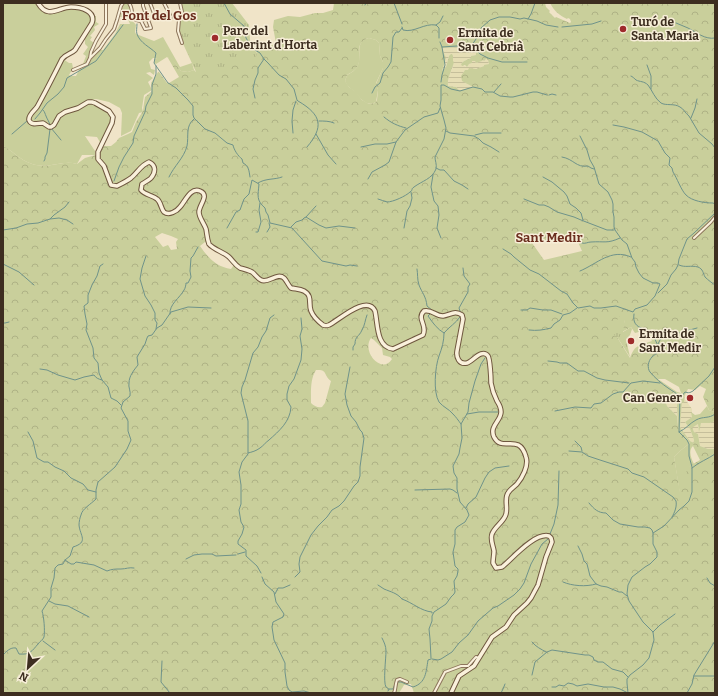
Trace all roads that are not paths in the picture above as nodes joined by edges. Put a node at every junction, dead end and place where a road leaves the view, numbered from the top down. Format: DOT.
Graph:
graph roads {
  1 [pos="38,3"];
  2 [pos="106,3"];
  3 [pos="123,3"];
  4 [pos="129,3"];
  5 [pos="143,3"];
  6 [pos="150,3"];
  7 [pos="164,3"];
  8 [pos="180,3"];
  9 [pos="155,16"];
  10 [pos="171,17"];
  11 [pos="147,18"];
  12 [pos="141,21"];
  13 [pos="182,43"];
  14 [pos="90,58"];
  15 [pos="73,70"];
  16 [pos="715,217"];
  17 [pos="695,236"];
  18 [pos="479,658"];
  19 [pos="408,682"];
  20 [pos="394,693"];
  21 [pos="434,693"];
  22 [pos="451,693"];
  1 -- 18 [label="street"];
  2 -- 14 [label="street"];
  3 -- 14 [label="street"];
  4 -- 12 [label="street"];
  5 -- 11 [label="street"];
  6 -- 9 [label="street"];
  7 -- 10 [label="street"];
  8 -- 13 [label="street"];
  11 -- 12 [label="street"];
  11 -- 12 [label="street"];
  14 -- 15 [label="street"];
  16 -- 17 [label="street"];
  18 -- 21 [label="street"];
  18 -- 22 [label="street"];
  19 -- 20 [label="street"];
}
